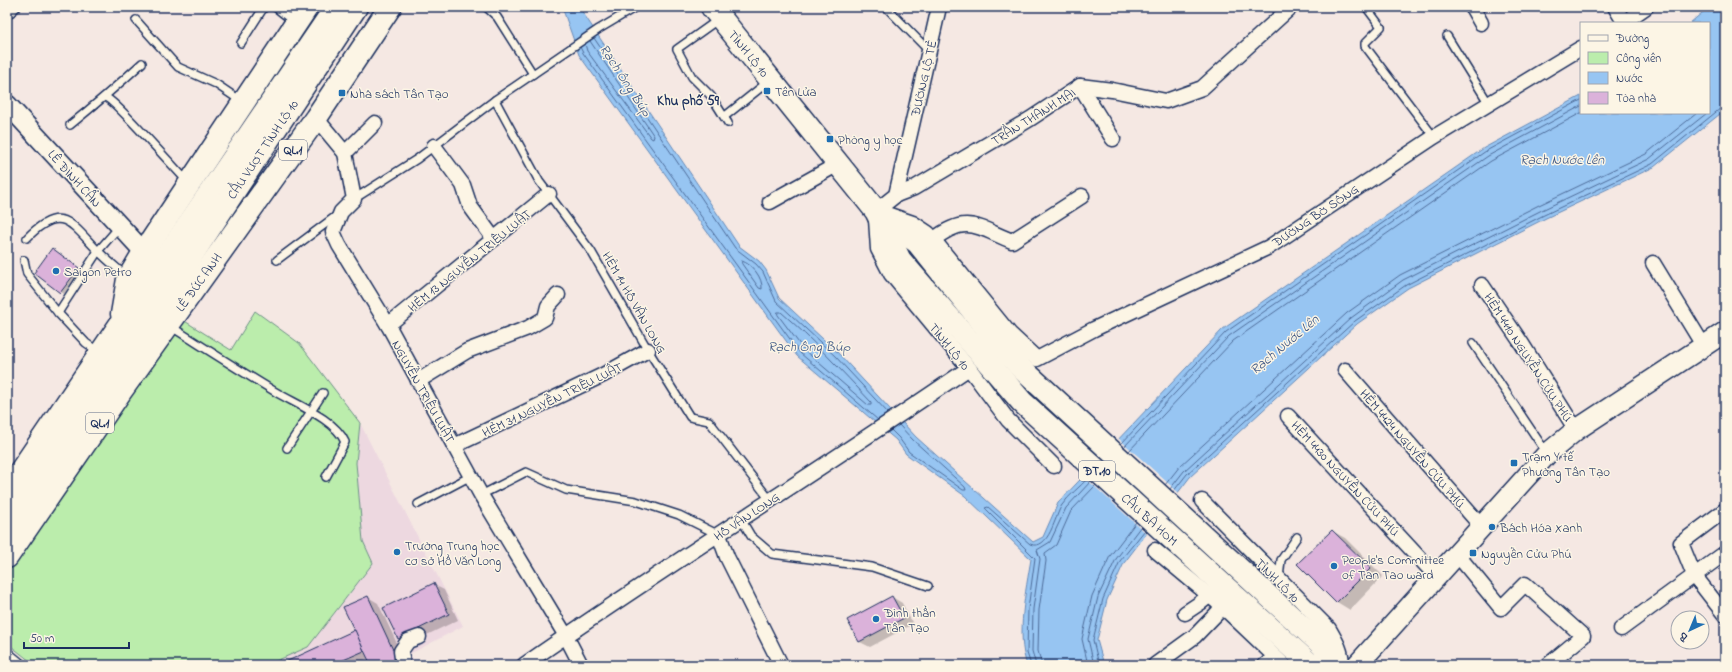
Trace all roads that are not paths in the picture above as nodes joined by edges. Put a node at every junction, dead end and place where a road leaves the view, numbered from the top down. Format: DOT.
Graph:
graph roads {
  1 [pos="17,7"];
  2 [pos="264,7"];
  3 [pos="275,7"];
  4 [pos="319,7"];
  5 [pos="336,7"];
  6 [pos="356,7"];
  7 [pos="371,7"];
  8 [pos="390,7"];
  9 [pos="486,7"];
  10 [pos="636,7"];
  11 [pos="886,7"];
  12 [pos="939,7"];
  13 [pos="1291,7"];
  14 [pos="1366,7"];
  15 [pos="1472,7"];
  16 [pos="1615,7"];
  17 [pos="1646,7"];
  18 [pos="716,12"];
  19 [pos="301,15"];
  20 [pos="7,16"];
  21 [pos="136,20"];
  22 [pos="1622,22"];
  23 [pos="1624,22"];
  24 [pos="1481,23"];
  25 [pos="1447,36"];
  26 [pos="240,43"];
  27 [pos="1580,49"];
  28 [pos="930,52"];
  29 [pos="142,63"];
  30 [pos="533,74"];
  31 [pos="770,80"];
  32 [pos="1080,86"];
  33 [pos="105,97"];
  34 [pos="495,100"];
  35 [pos="243,102"];
  36 [pos="7,104"];
  37 [pos="1489,104"];
  38 [pos="316,118"];
  39 [pos="375,123"];
  40 [pos="70,125"];
  41 [pos="1434,137"];
  42 [pos="1113,139"];
  43 [pos="434,146"];
  44 [pos="345,153"];
  45 [pos="838,164"];
  46 [pos="189,184"];
  47 [pos="549,194"];
  48 [pos="896,195"];
  49 [pos="1082,196"];
  50 [pos="354,199"];
  51 [pos="770,202"];
  52 [pos="876,211"];
  53 [pos="341,212"];
  54 [pos="119,226"];
  55 [pos="27,238"];
  56 [pos="494,239"];
  57 [pos="926,242"];
  58 [pos="98,251"];
  59 [pos="155,252"];
  60 [pos="24,260"];
  61 [pos="277,260"];
  62 [pos="900,260"];
  63 [pos="1653,263"];
  64 [pos="187,278"];
  65 [pos="137,282"];
  66 [pos="1482,285"];
  67 [pos="558,295"];
  68 [pos="58,313"];
  69 [pos="160,320"];
  70 [pos="388,325"];
  71 [pos="1725,332"];
  72 [pos="1473,343"];
  73 [pos="1703,345"];
  74 [pos="648,350"];
  75 [pos="100,353"];
  76 [pos="1037,359"];
  77 [pos="969,368"];
  78 [pos="1345,370"];
  79 [pos="418,381"];
  80 [pos="323,393"];
  81 [pos="92,402"];
  82 [pos="310,411"];
  83 [pos="1288,416"];
  84 [pos="50,429"];
  85 [pos="1576,430"];
  86 [pos="454,446"];
  87 [pos="287,448"];
  88 [pos="1547,454"];
  89 [pos="1054,466"];
  90 [pos="7,470"];
  91 [pos="65,473"];
  92 [pos="471,476"];
  93 [pos="326,477"];
  94 [pos="7,491"];
  95 [pos="481,495"];
  96 [pos="770,500"];
  97 [pos="1202,501"];
  98 [pos="418,504"];
  99 [pos="1725,510"];
  100 [pos="741,519"];
  101 [pos="7,525"];
  102 [pos="1481,526"];
  103 [pos="719,535"];
  104 [pos="1297,537"];
  105 [pos="1155,550"];
  106 [pos="1725,553"];
  107 [pos="1456,554"];
  108 [pos="7,557"];
  109 [pos="1694,575"];
  110 [pos="1436,576"];
  111 [pos="1278,580"];
  112 [pos="928,586"];
  113 [pos="1210,595"];
  114 [pos="1224,606"];
  115 [pos="1184,613"];
  116 [pos="1725,614"];
  117 [pos="1621,629"];
  118 [pos="566,636"];
  119 [pos="419,637"];
  120 [pos="1273,654"];
  121 [pos="7,656"];
  122 [pos="1327,656"];
  123 [pos="18,665"];
  124 [pos="403,665"];
  125 [pos="524,665"];
  126 [pos="581,665"];
  127 [pos="781,665"];
  128 [pos="1155,665"];
  129 [pos="1260,665"];
  130 [pos="1284,665"];
  131 [pos="1311,665"];
  132 [pos="1342,665"];
  133 [pos="1357,665"];
  134 [pos="1548,665"];
  1 -- 20 [label="lane"];
  2 -- 26 [label="lane"];
  3 -- 19 [label="lane"];
  4 -- 59 [label="main road, CẦU VƯỢT TỈNH LỘ 10"];
  5 -- 59 [label="main road, CẦU VƯỢT TỈNH LỘ 10"];
  6 -- 64 [label="main road, CẦU VƯỢT TỈNH LỘ 10 / QL.1"];
  7 -- 64 [label="main road, CẦU VƯỢT TỈNH LỘ 10 / QL.1"];
  8 -- 38 [label="main road, LÊ ĐỨC ANH / QL.1"];
  9 -- 30 [label="lane"];
  10 -- 30 [label="lane"];
  11 -- 28 [label="lane"];
  12 -- 28 [label="street, ĐƯỜNG LỘ TẺ"];
  13 -- 32 [label="street, TRẦN THANH MẠI"];
  14 -- 41 [label="lane"];
  15 -- 24 [label="street"];
  16 -- 22 [label="street"];
  17 -- 23 [label="street"];
  18 -- 31 [label="main road, TỈNH LỘ 10 / ĐT.10"];
  18 -- 31 [label="lane"];
  19 -- 35 [label="main road"];
  21 -- 35 [label="lane"];
  25 -- 37 [label="lane"];
  27 -- 37 [label="street, ĐƯỜNG BỜ SÔNG"];
  28 -- 48 [label="street, ĐƯỜNG LỘ TẺ"];
  29 -- 33 [label="lane"];
  30 -- 34 [label="lane"];
  31 -- 45 [label="main road, TỈNH LỘ 10 / ĐT.10"];
  32 -- 42 [label="street"];
  32 -- 48 [label="street, TRẦN THANH MẠI"];
  33 -- 40 [label="lane"];
  33 -- 46 [label="lane"];
  34 -- 43 [label="lane"];
  34 -- 47 [label="lane, HẺM 14 HỒ VĂN LONG"];
  35 -- 46 [label="main road"];
  36 -- 54 [label="street, LÊ ĐÌNH CẨN"];
  37 -- 41 [label="street, ĐƯỜNG BỜ SÔNG"];
  38 -- 44 [label="street"];
  38 -- 64 [label="main road, LÊ ĐỨC ANH / QL.1"];
  39 -- 44 [label="street"];
  41 -- 76 [label="street, ĐƯỜNG BỜ SÔNG"];
  43 -- 50 [label="lane"];
  43 -- 56 [label="street"];
  44 -- 50 [label="street"];
  45 -- 51 [label="street"];
  45 -- 52 [label="main road, TỈNH LỘ 10 / ĐT.10"];
  46 -- 59 [label="main road"];
  47 -- 56 [label="street, HẺM 13 NGUYỄN TRIỆU LUẬT"];
  47 -- 74 [label="lane, HẺM 14 HỒ VĂN LONG"];
  48 -- 52 [label="street"];
  49 -- 57 [label="street"];
  50 -- 53 [label="street, NGUYỄN TRIỆU LUẬT"];
  52 -- 57 [label="main road, TỈNH LỘ 10 / ĐT.10"];
  52 -- 62 [label="main road, TỈNH LỘ 10 / ĐT.10"];
  52 -- 77 [label="street, TỈNH LỘ 10"];
  53 -- 61 [label="lane"];
  53 -- 70 [label="street, NGUYỄN TRIỆU LUẬT"];
  54 -- 58 [label="lane"];
  54 -- 59 [label="street, LÊ ĐÌNH CẨN"];
  55 -- 58 [label="lane"];
  56 -- 70 [label="street, HẺM 13 NGUYỄN TRIỆU LUẬT"];
  57 -- 76 [label="street, TỈNH LỘ 10"];
  57 -- 122 [label="main road, CẦU BÀ HOM / ĐT.10"];
  58 -- 65 [label="lane"];
  58 -- 68 [label="lane"];
  59 -- 65 [label="main road, CẦU VƯỢT TỈNH LỘ 10"];
  60 -- 68 [label="lane"];
  62 -- 131 [label="main road, CẦU BÀ HOM / ĐT.10"];
  63 -- 73 [label="street"];
  64 -- 69 [label="main road"];
  64 -- 69 [label="main road, CẦU VƯỢT TỈNH LỘ 10 / QL.1"];
  65 -- 75 [label="main road, CẦU VƯỢT TỈNH LỘ 10"];
  66 -- 85 [label="street, HẺM 4410 NGUYỄN CỬU PHÚ"];
  67 -- 79 [label="street"];
  68 -- 75 [label="lane"];
  69 -- 81 [label="main road, QL.1"];
  69 -- 82 [label="lane"];
  69 -- 91 [label="main road, LÊ ĐỨC ANH / QL.1"];
  70 -- 79 [label="street, NGUYỄN TRIỆU LUẬT"];
  71 -- 73 [label="main road"];
  72 -- 88 [label="lane"];
  73 -- 85 [label="main road"];
  74 -- 86 [label="street, HẺM 31 NGUYỄN TRIỆU LUẬT"];
  74 -- 96 [label="lane, HẺM 14 HỒ VĂN LONG"];
  75 -- 84 [label="main road"];
  77 -- 89 [label="street, TỈNH LỘ 10"];
  77 -- 96 [label="street, HỒ VĂN LONG"];
  78 -- 102 [label="street, HẺM 4424 NGUYỄN CỬU PHÚ"];
  79 -- 86 [label="street, NGUYỄN TRIỆU LUẬT"];
  80 -- 82 [label="lane"];
  81 -- 91 [label="main road"];
  81 -- 101 [label="main road, QL.1"];
  82 -- 87 [label="lane"];
  82 -- 93 [label="lane"];
  83 -- 110 [label="street, HẺM 4430 NGUYỄN CỬU PHÚ"];
  84 -- 90 [label="main road"];
  84 -- 94 [label="main road"];
  85 -- 88 [label="main road"];
  86 -- 92 [label="street, NGUYỄN TRIỆU LUẬT"];
  88 -- 102 [label="main road"];
  91 -- 108 [label="main road, LÊ ĐỨC ANH / QL.1"];
  92 -- 95 [label="street, NGUYỄN TRIỆU LUẬT"];
  92 -- 98 [label="lane"];
  95 -- 103 [label="lane"];
  95 -- 118 [label="street, NGUYỄN TRIỆU LUẬT"];
  96 -- 100 [label="street, HỒ VĂN LONG"];
  97 -- 111 [label="street, TỈNH LỘ 10"];
  99 -- 109 [label="street"];
  100 -- 103 [label="street, HỒ VĂN LONG"];
  100 -- 112 [label="lane"];
  102 -- 107 [label="main road"];
  103 -- 118 [label="street, HỒ VĂN LONG"];
  103 -- 127 [label="street"];
  104 -- 111 [label="lane"];
  105 -- 113 [label="street"];
  106 -- 109 [label="street"];
  107 -- 110 [label="main road"];
  107 -- 134 [label="street"];
  109 -- 116 [label="street"];
  109 -- 117 [label="street"];
  110 -- 133 [label="main road"];
  111 -- 132 [label="street, TỈNH LỘ 10"];
  113 -- 114 [label="street"];
  113 -- 115 [label="street"];
  114 -- 120 [label="street"];
  114 -- 128 [label="street"];
  118 -- 125 [label="street, HỒ VĂN LONG"];
  118 -- 126 [label="street, NGUYỄN TRIỆU LUẬT"];
  119 -- 124 [label="street"];
  120 -- 129 [label="lane"];
  120 -- 130 [label="street"];
  121 -- 123 [label="street"];
}
